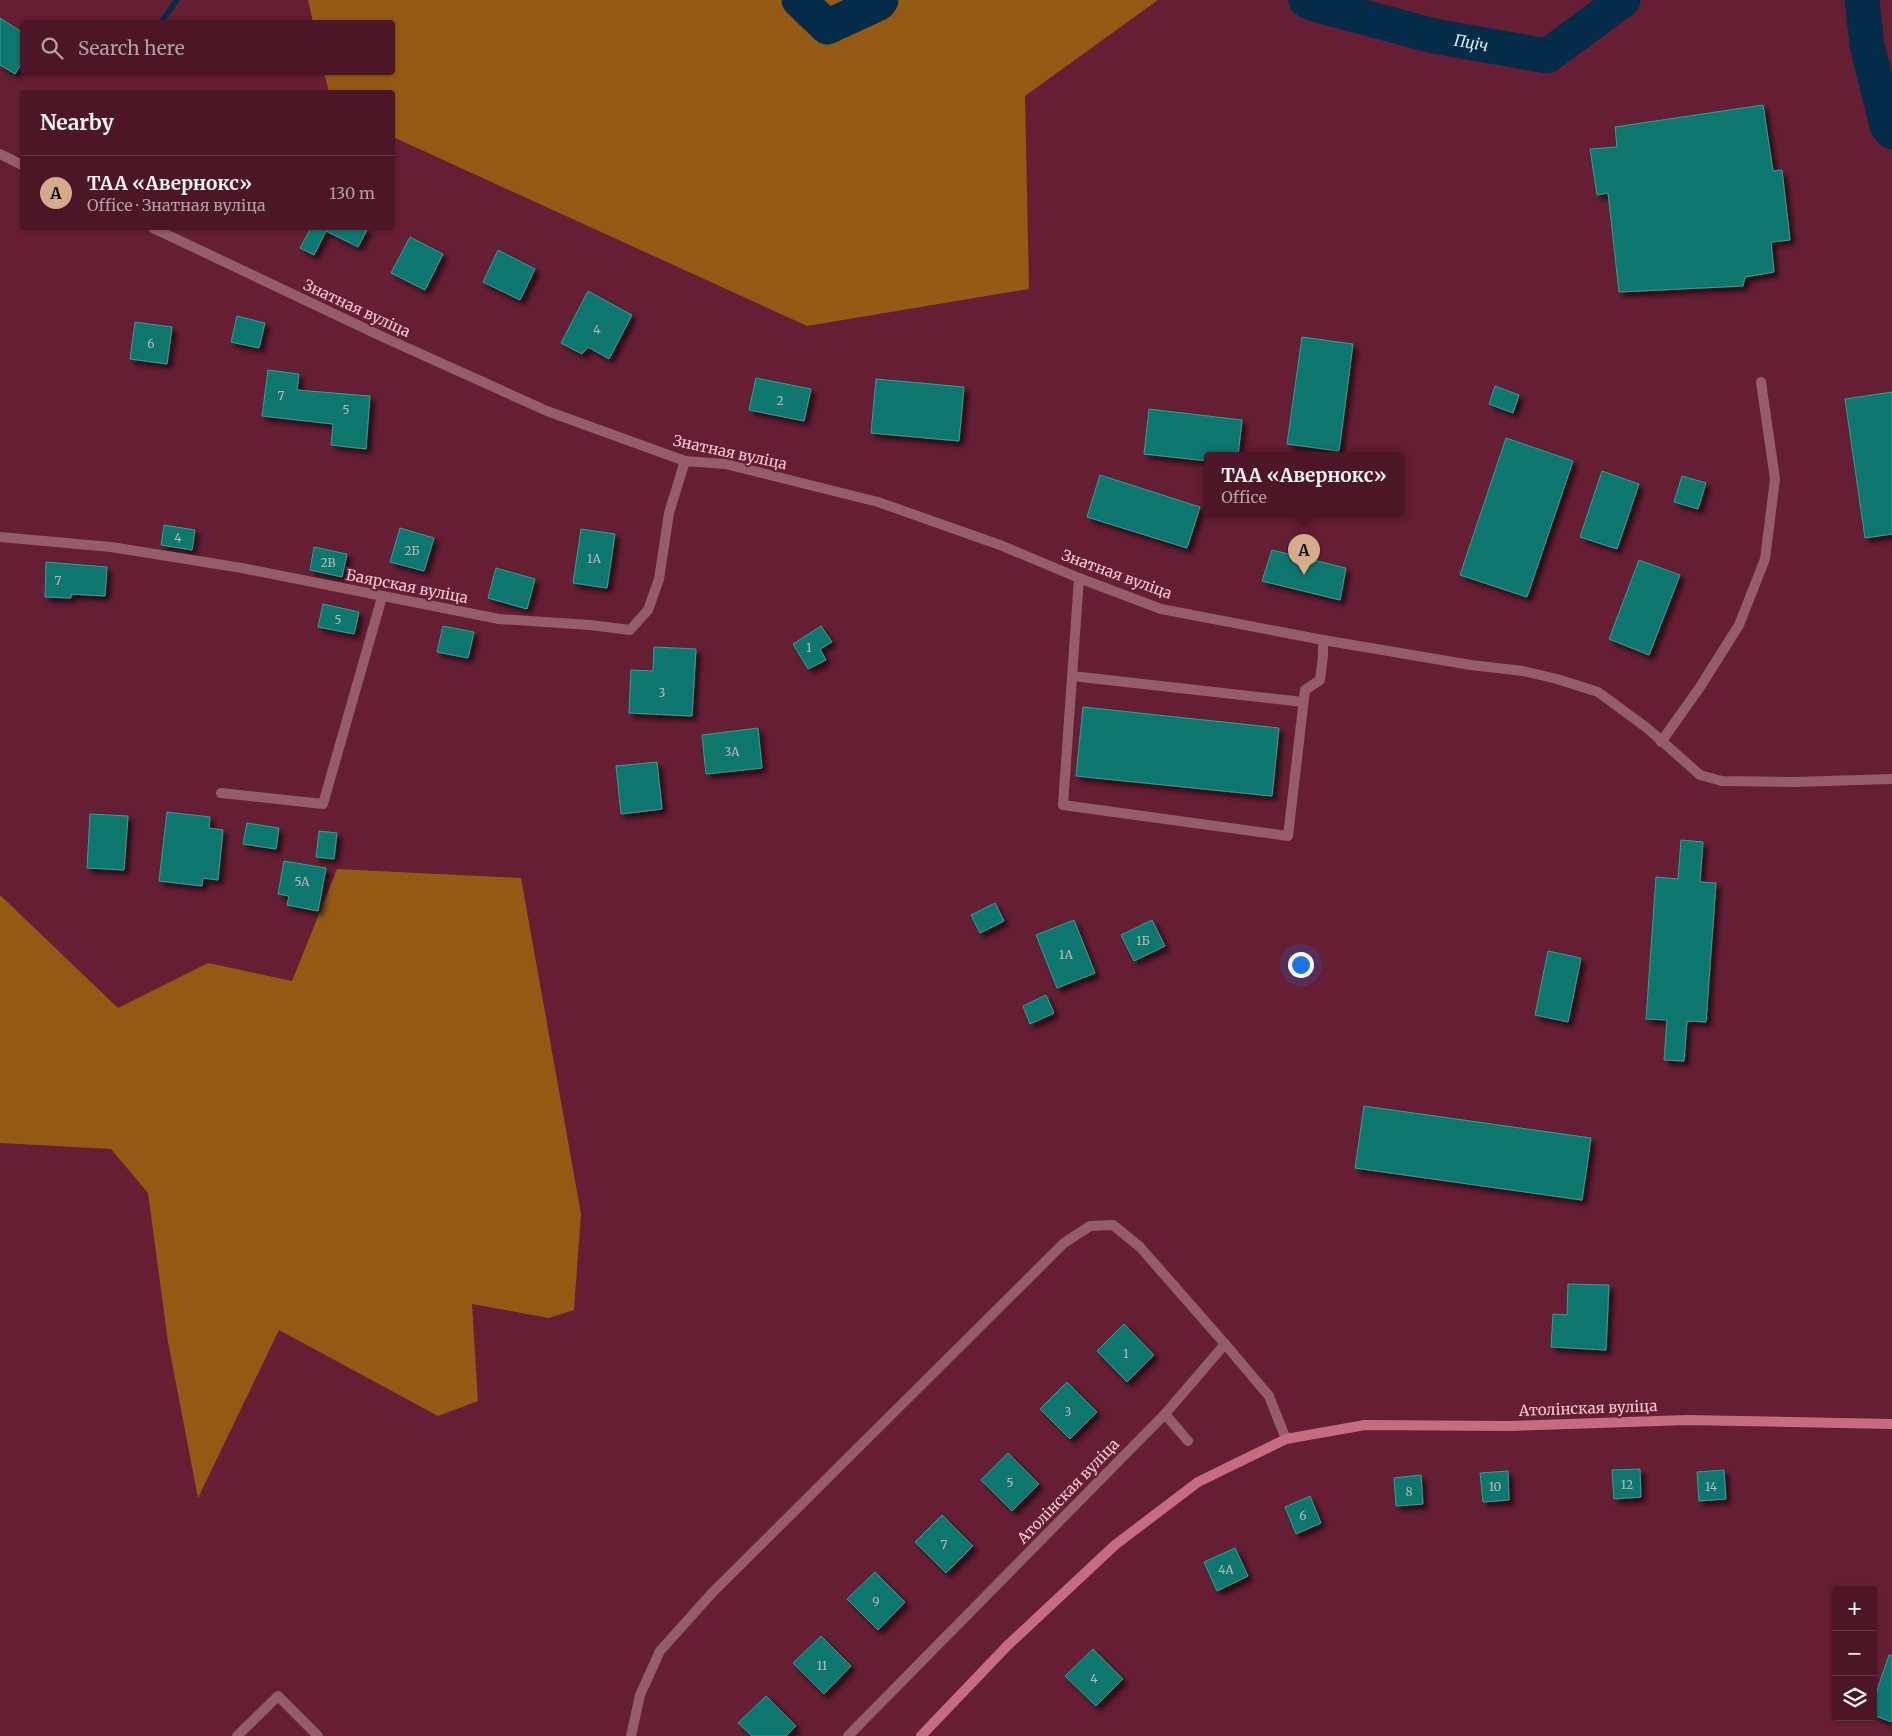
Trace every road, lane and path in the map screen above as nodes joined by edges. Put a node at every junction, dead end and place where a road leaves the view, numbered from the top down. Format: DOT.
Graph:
graph roads {
  1 [pos="0,154"];
  2 [pos="20,164"];
  3 [pos="157,230"];
  4 [pos="1761,382"];
  5 [pos="685,461"];
  6 [pos="0,537"];
  7 [pos="1079,578"];
  8 [pos="382,597"];
  9 [pos="1323,640"];
  10 [pos="1072,676"];
  11 [pos="1304,702"];
  12 [pos="1661,742"];
  13 [pos="1892,779"];
  14 [pos="221,793"];
  15 [pos="1225,1344"];
  16 [pos="1165,1414"];
  17 [pos="1892,1424"];
  18 [pos="1286,1439"];
  19 [pos="1188,1441"];
  20 [pos="238,1736"];
  21 [pos="318,1736"];
  22 [pos="631,1736"];
  23 [pos="848,1736"];
  24 [pos="921,1736"];
  1 -- 2 [label="street"];
  3 -- 5 [label="street, Знатная вуліца"];
  4 -- 12 [label="street"];
  5 -- 7 [label="street, Знатная вуліца"];
  5 -- 8 [label="street, Баярская вуліца"];
  6 -- 8 [label="street, Баярская вуліца"];
  7 -- 9 [label="street, Знатная вуліца"];
  7 -- 10 [label="street"];
  8 -- 14 [label="street"];
  9 -- 11 [label="street"];
  9 -- 12 [label="street, Знатная вуліца"];
  10 -- 11 [label="street"];
  10 -- 11 [label="street"];
  12 -- 13 [label="street, Знатная вуліца"];
  15 -- 16 [label="street, Атолінская вуліца"];
  15 -- 18 [label="street"];
  15 -- 22 [label="street"];
  16 -- 19 [label="street"];
  16 -- 23 [label="street, Атолінская вуліца"];
  17 -- 18 [label="street, Атолінская вуліца"];
  18 -- 24 [label="street, Атолінская вуліца"];
  20 -- 21 [label="street"];
}
